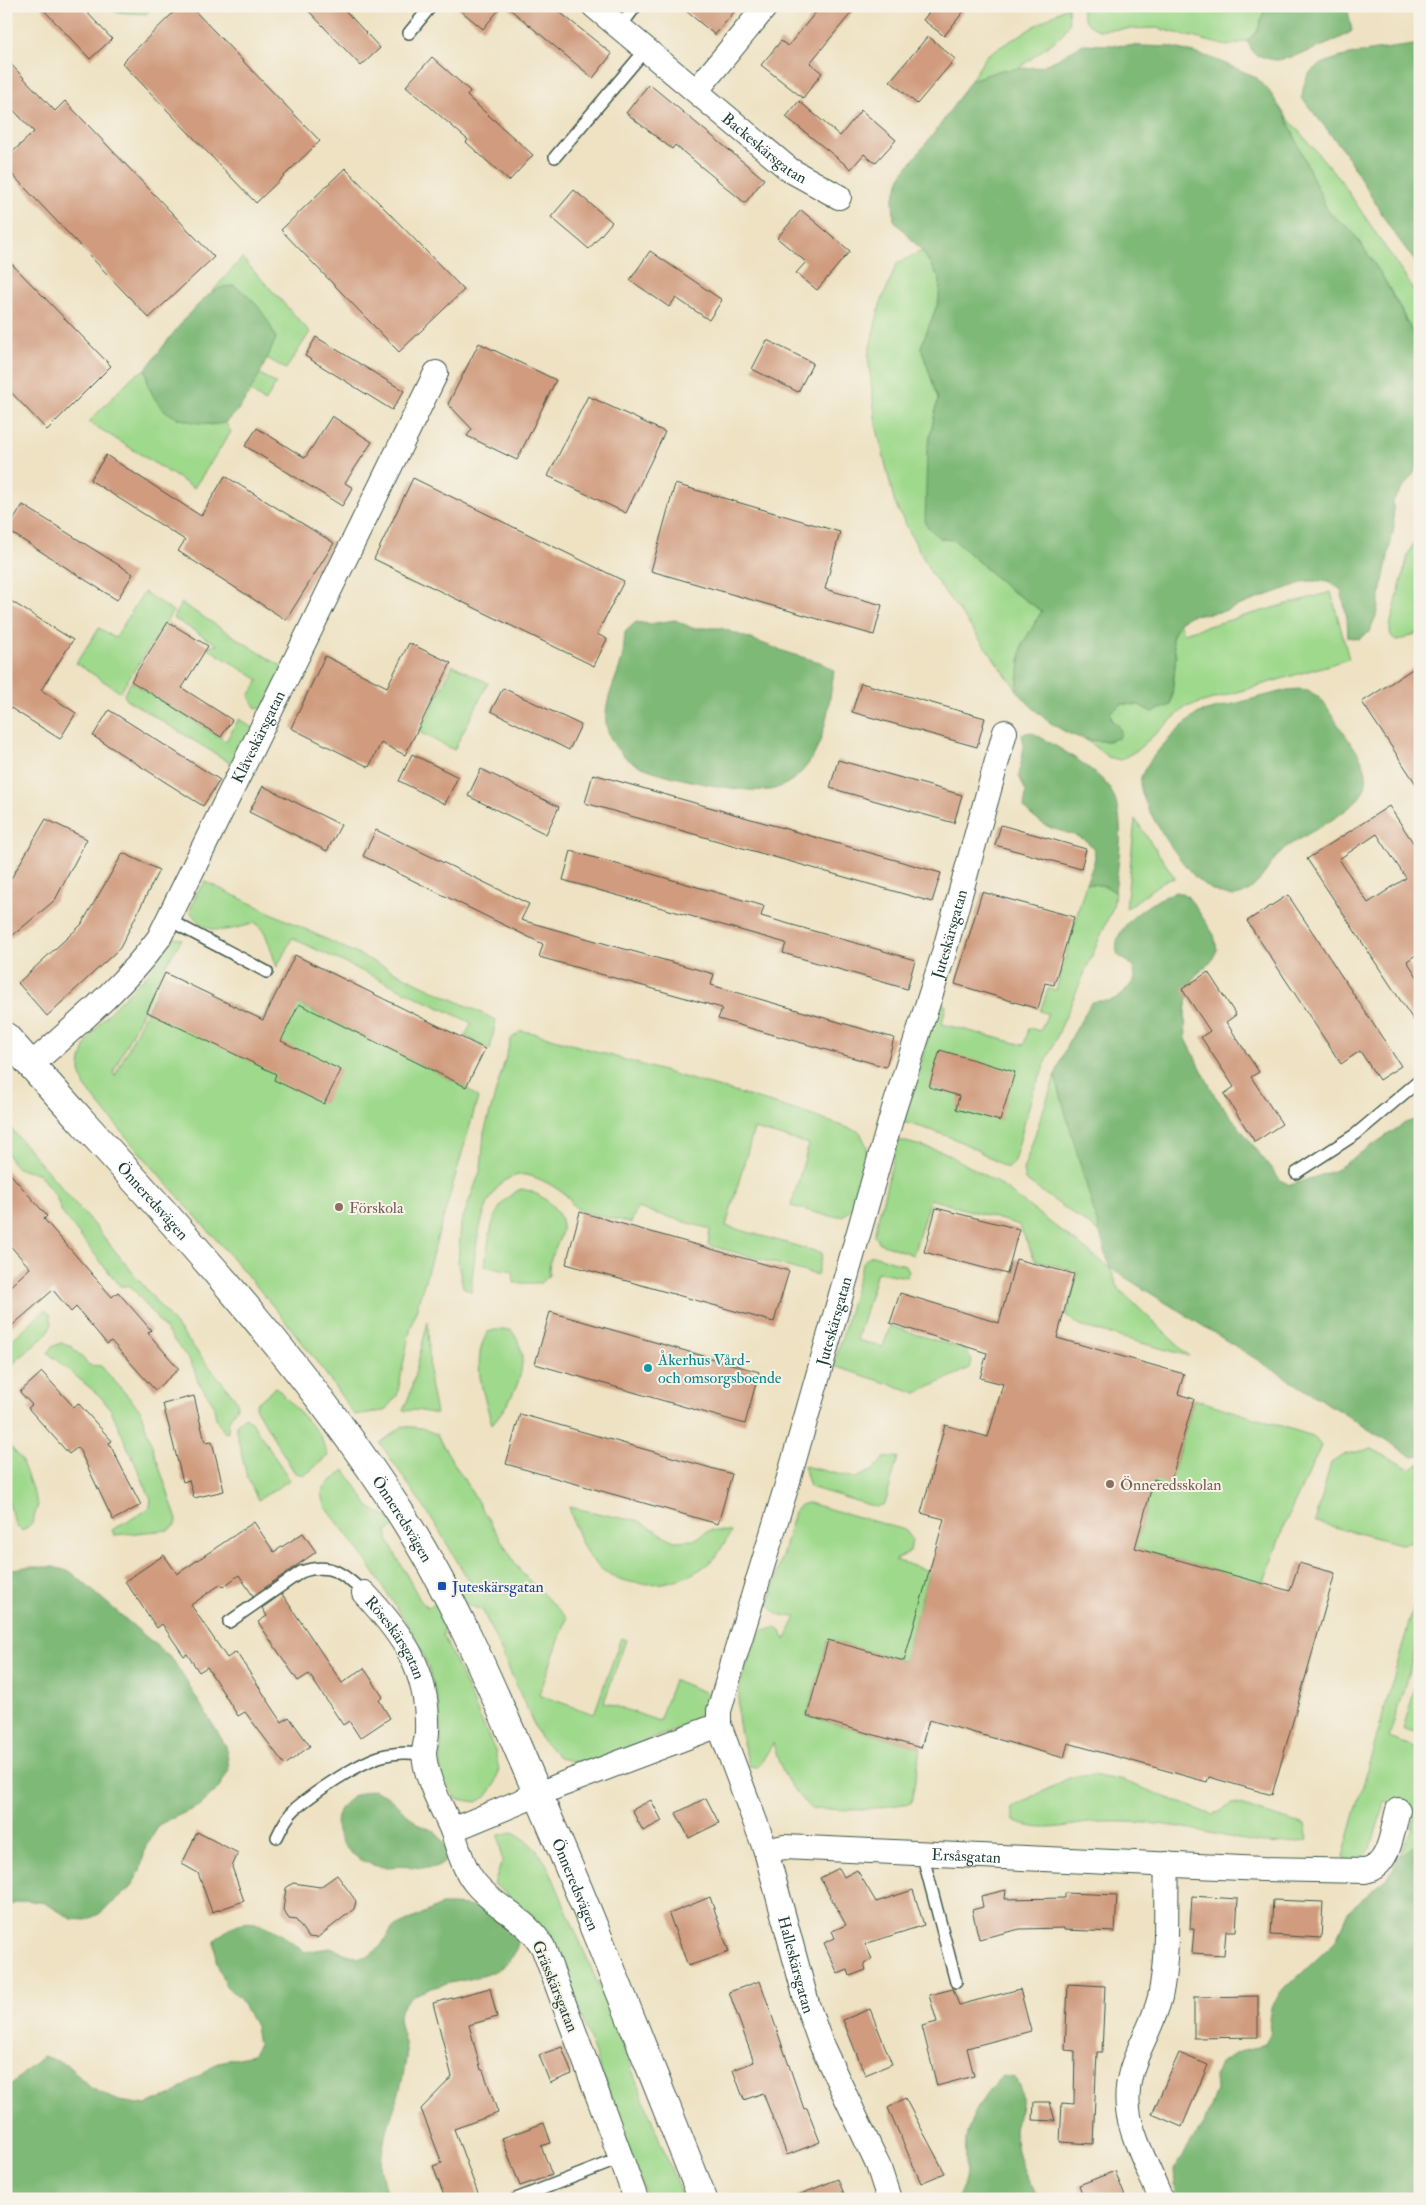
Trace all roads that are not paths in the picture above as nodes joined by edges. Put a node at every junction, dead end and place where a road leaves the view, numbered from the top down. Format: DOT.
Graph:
graph roads {
  1 [pos="431,6"];
  2 [pos="594,6"];
  3 [pos="636,6"];
  4 [pos="766,6"];
  5 [pos="620,27"];
  6 [pos="409,33"];
  7 [pos="647,48"];
  8 [pos="697,90"];
  9 [pos="555,157"];
  10 [pos="839,198"];
  11 [pos="436,373"];
  12 [pos="1005,732"];
  13 [pos="169,920"];
  14 [pos="267,972"];
  15 [pos="6,1038"];
  16 [pos="31,1065"];
  17 [pos="1420,1080"];
  18 [pos="1296,1173"];
  19 [pos="364,1593"];
  20 [pos="229,1622"];
  21 [pos="719,1725"];
  22 [pos="424,1754"];
  23 [pos="539,1795"];
  24 [pos="1398,1810"];
  25 [pos="452,1830"];
  26 [pos="277,1837"];
  27 [pos="766,1852"];
  28 [pos="922,1853"];
  29 [pos="1167,1864"];
  30 [pos="956,1982"];
  31 [pos="622,2158"];
  32 [pos="516,2199"];
  33 [pos="636,2199"];
  34 [pos="703,2199"];
  35 [pos="889,2199"];
  36 [pos="1161,2199"];
  1 -- 6 [label="lane"];
  2 -- 5 [label="street, Backeskärsgatan"];
  3 -- 5 [label="lane"];
  4 -- 8 [label="street"];
  5 -- 7 [label="street, Backeskärsgatan"];
  7 -- 8 [label="street, Backeskärsgatan"];
  7 -- 9 [label="lane"];
  8 -- 10 [label="street, Backeskärsgatan"];
  11 -- 13 [label="street, Klåveskärsgatan"];
  12 -- 21 [label="street, Juteskärsgatan"];
  13 -- 14 [label="lane"];
  13 -- 16 [label="street, Klåveskärsgatan"];
  15 -- 16 [label="street, Önneredsvägen"];
  16 -- 23 [label="street, Önneredsvägen"];
  17 -- 18 [label="lane"];
  19 -- 20 [label="lane, Röseskärsgatan"];
  19 -- 22 [label="street, Röseskärsgatan"];
  21 -- 23 [label="street"];
  21 -- 27 [label="street, Halleskärsgatan"];
  22 -- 25 [label="street, Röseskärsgatan"];
  22 -- 26 [label="lane"];
  23 -- 25 [label="street"];
  23 -- 34 [label="street, Önneredsvägen"];
  24 -- 29 [label="street, Ersåsgatan"];
  25 -- 31 [label="street, Grässkärsgatan"];
  27 -- 28 [label="street, Ersåsgatan"];
  27 -- 35 [label="street, Halleskärsgatan"];
  28 -- 29 [label="street, Ersåsgatan"];
  28 -- 30 [label="lane"];
  29 -- 36 [label="street"];
  31 -- 32 [label="lane"];
  31 -- 33 [label="street, Grässkärsgatan"];
}
